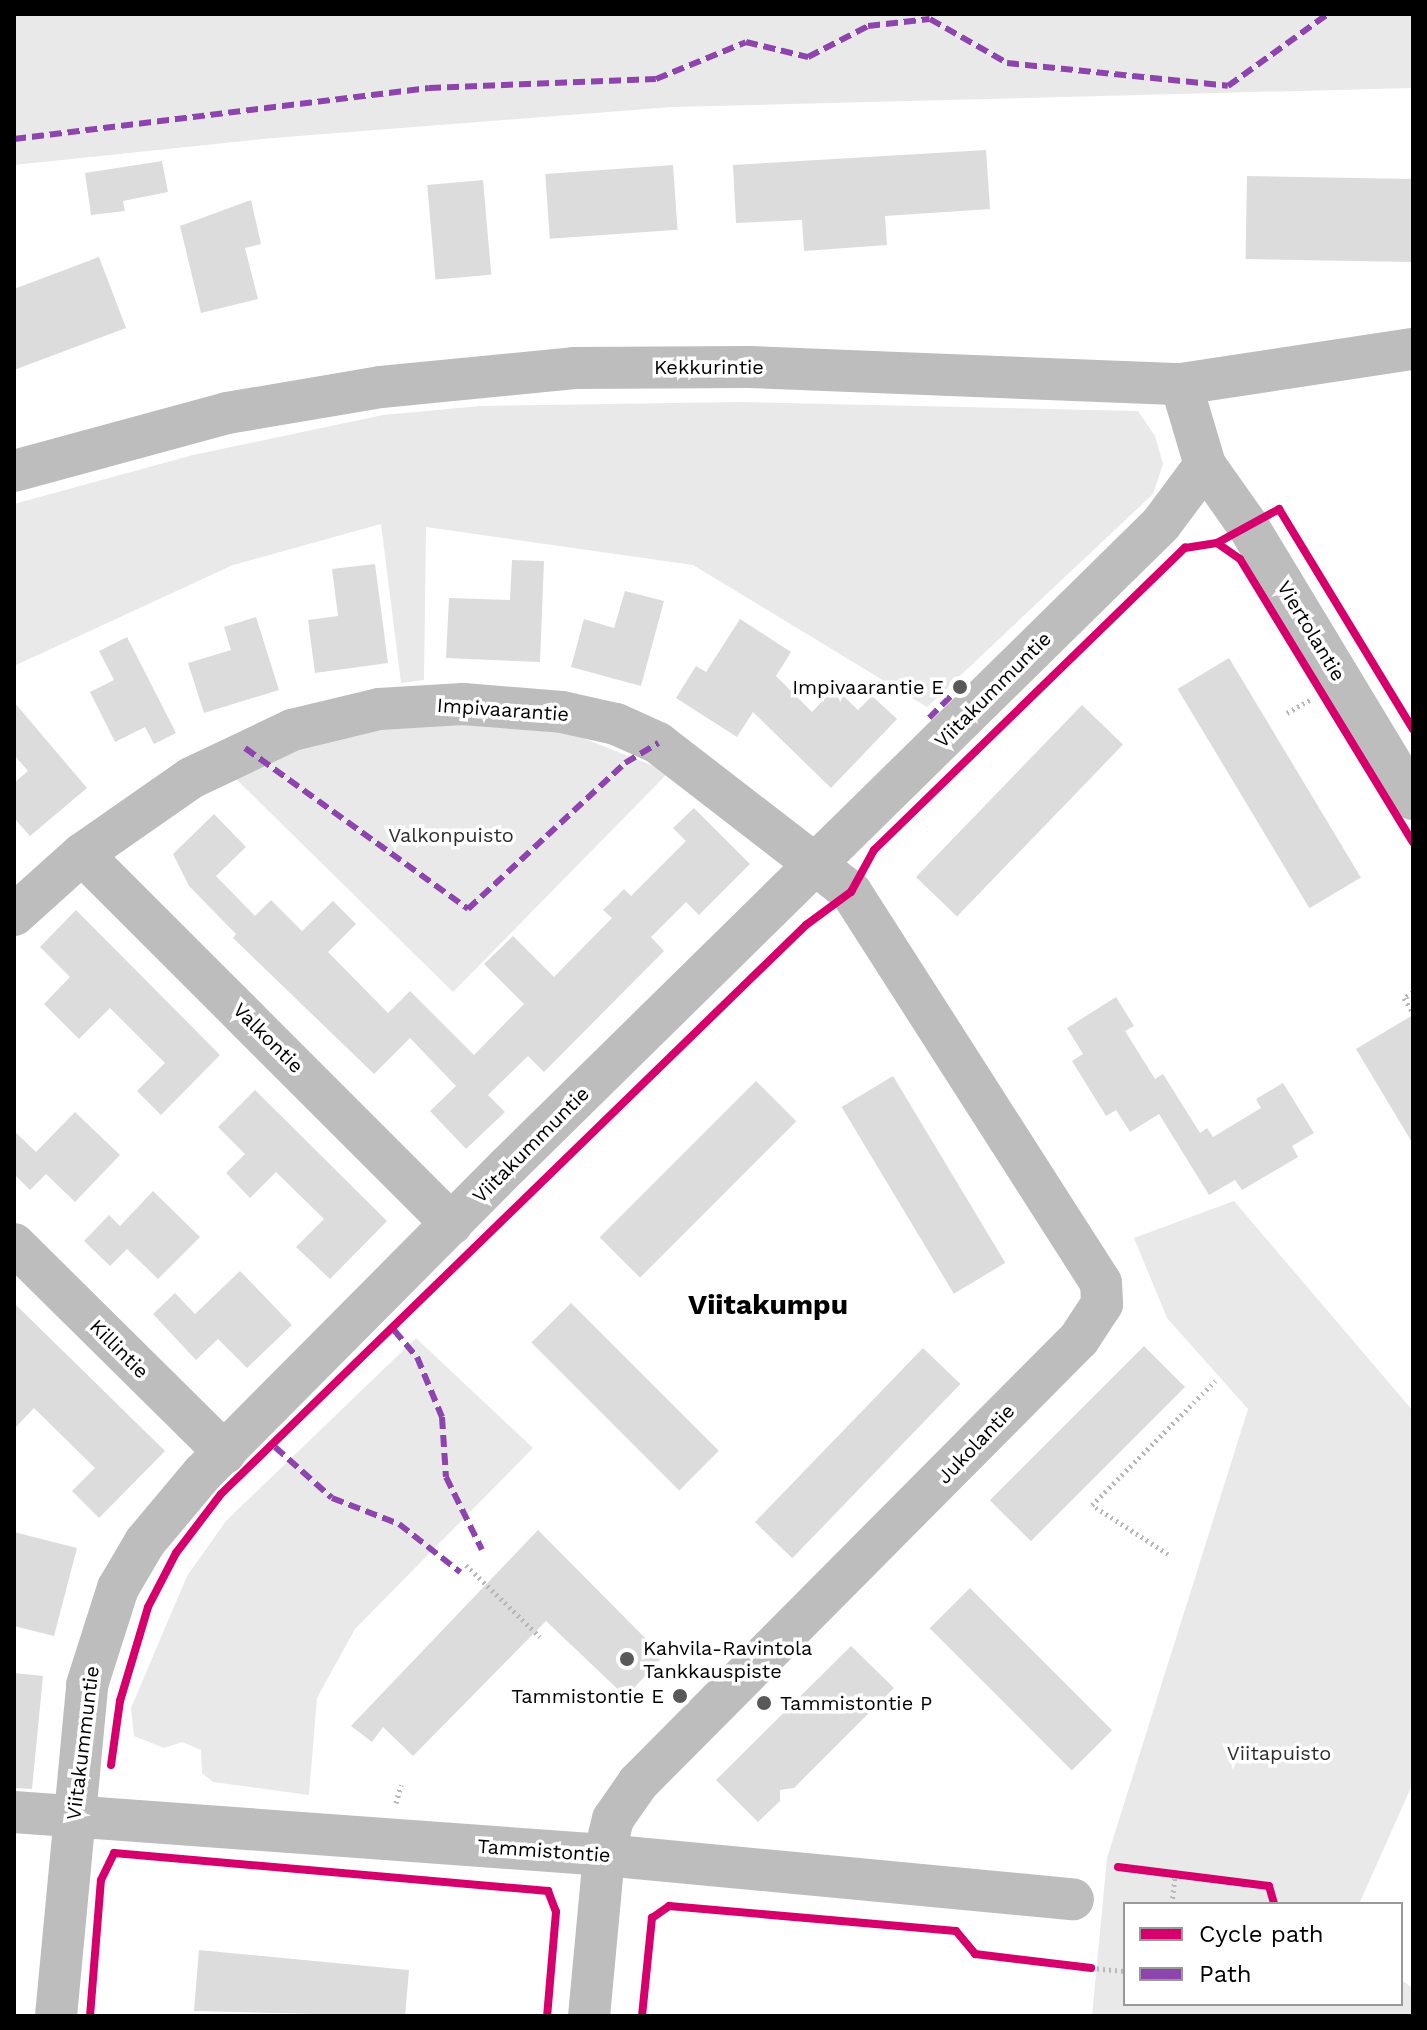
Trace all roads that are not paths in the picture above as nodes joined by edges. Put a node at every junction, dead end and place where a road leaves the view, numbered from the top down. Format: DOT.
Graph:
graph roads {
  1 [pos="1413,349"];
  2 [pos="1181,384"];
  3 [pos="1205,465"];
  4 [pos="14,471"];
  5 [pos="1413,799"];
  6 [pos="82,854"];
  7 [pos="817,862"];
  8 [pos="14,915"];
  9 [pos="452,1224"];
  10 [pos="14,1244"];
  11 [pos="225,1453"];
  12 [pos="14,1812"];
  13 [pos="73,1818"];
  14 [pos="604,1855"];
  15 [pos="1073,1899"];
  16 [pos="56,2016"];
  17 [pos="589,2016"];
  1 -- 2 [label="street, Kekkurintie"];
  2 -- 3 [label="street"];
  2 -- 4 [label="street, Kekkurintie"];
  3 -- 5 [label="street, Viertolantie"];
  3 -- 7 [label="street, Viitakummuntie"];
  6 -- 7 [label="street, Impivaarantie"];
  6 -- 8 [label="street, Impivaarantie"];
  6 -- 9 [label="street, Valkontie"];
  7 -- 9 [label="street, Viitakummuntie"];
  7 -- 14 [label="street, Jukolantie"];
  9 -- 11 [label="street, Viitakummuntie"];
  10 -- 11 [label="street, Killintie"];
  11 -- 13 [label="street, Viitakummuntie"];
  12 -- 13 [label="street, Tammistontie"];
  13 -- 14 [label="street, Tammistontie"];
  13 -- 16 [label="street, Viitakummuntie"];
  14 -- 15 [label="street, Tammistontie"];
  14 -- 17 [label="street, Jukolantie"];
}
